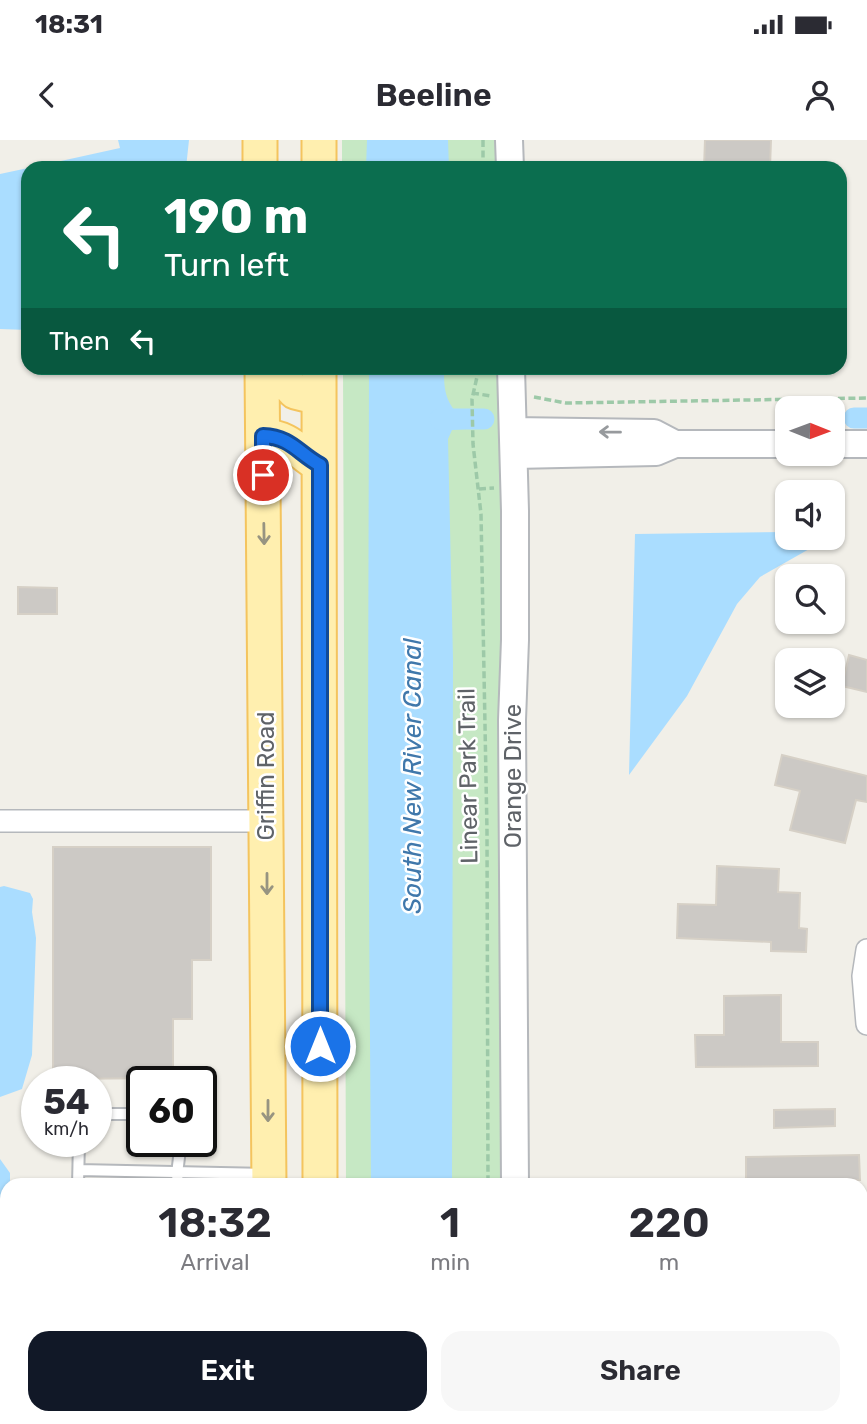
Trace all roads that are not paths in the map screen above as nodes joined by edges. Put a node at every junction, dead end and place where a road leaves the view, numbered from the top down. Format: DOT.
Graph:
graph roads {
  1 [pos="260,140"];
  2 [pos="319,140"];
  3 [pos="509,140"];
  4 [pos="260,161"];
  5 [pos="319,161"];
  6 [pos="510,161"];
  7 [pos="262,375"];
  8 [pos="279,375"];
  9 [pos="511,375"];
  10 [pos="319,383"];
  11 [pos="263,436"];
  12 [pos="514,443"];
  13 [pos="775,444"];
  14 [pos="845,444"];
  15 [pos="867,444"];
  16 [pos="320,465"];
  17 [pos="0,821"];
  18 [pos="267,821"];
  19 [pos="867,950"];
  20 [pos="867,1024"];
  21 [pos="79,1157"];
  22 [pos="180,1157"];
  23 [pos="79,1170"];
  24 [pos="78,1178"];
  25 [pos="167,1178"];
  26 [pos="178,1178"];
  27 [pos="269,1178"];
  28 [pos="320,1178"];
  29 [pos="514,1178"];
  1 -- 4 [label="main road"];
  2 -- 5 [label="main road"];
  3 -- 6 [label="street"];
  7 -- 11 [label="main road, Griffin Road"];
  8 -- 10 [label="main road"];
  9 -- 12 [label="street, Orange Drive"];
  10 -- 16 [label="main road"];
  11 -- 16 [label="main road"];
  11 -- 18 [label="main road, Griffin Road, one-way"];
  12 -- 13 [label="street"];
  12 -- 29 [label="street, Orange Drive"];
  14 -- 15 [label="street"];
  16 -- 28 [label="main road"];
  17 -- 18 [label="street"];
  18 -- 27 [label="main road, Griffin Road, one-way"];
  19 -- 20 [label="street"];
  21 -- 23 [label="lane"];
  22 -- 26 [label="lane"];
  23 -- 24 [label="lane"];
  23 -- 25 [label="lane"];
}
